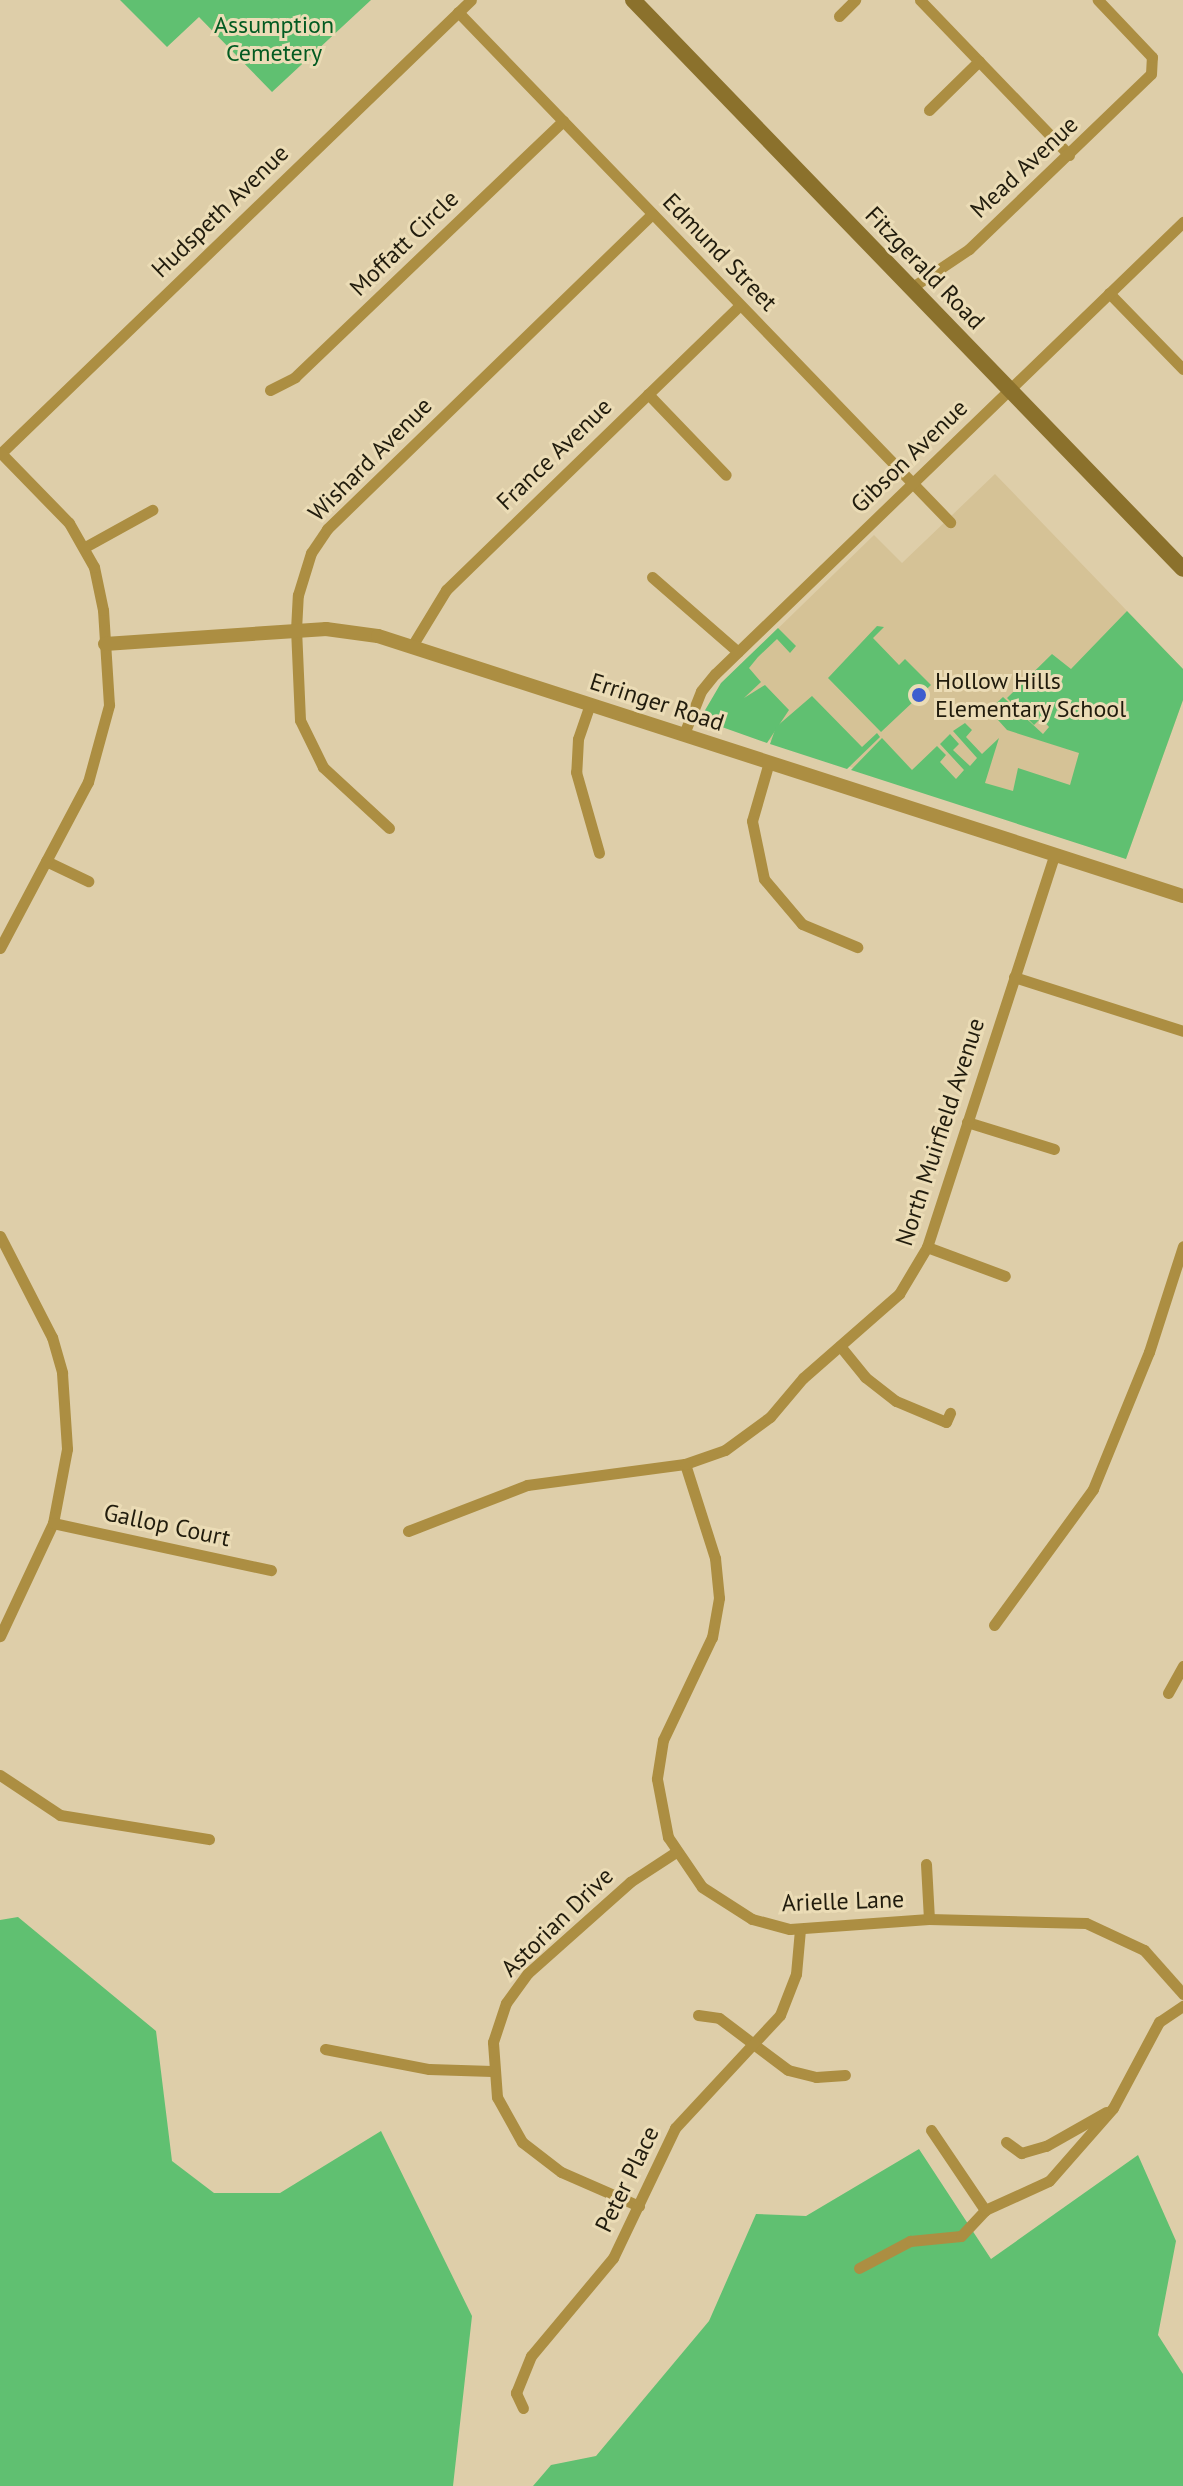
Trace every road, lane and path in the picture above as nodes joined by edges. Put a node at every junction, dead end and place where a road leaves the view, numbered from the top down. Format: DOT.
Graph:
graph roads {
  1 [pos="471,0"];
  2 [pos="633,0"];
  3 [pos="855,0"];
  4 [pos="920,0"];
  5 [pos="1098,0"];
  6 [pos="458,12"];
  7 [pos="839,16"];
  8 [pos="979,61"];
  9 [pos="929,110"];
  10 [pos="563,121"];
  11 [pos="1069,155"];
  12 [pos="652,214"];
  13 [pos="1183,222"];
  14 [pos="911,288"];
  15 [pos="1109,293"];
  16 [pos="740,305"];
  17 [pos="1183,369"];
  18 [pos="1009,389"];
  19 [pos="270,390"];
  20 [pos="648,394"];
  21 [pos="1,454"];
  22 [pos="726,475"];
  23 [pos="913,483"];
  24 [pos="152,510"];
  25 [pos="950,522"];
  26 [pos="85,547"];
  27 [pos="1183,569"];
  28 [pos="652,577"];
  29 [pos="296,630"];
  30 [pos="105,644"];
  31 [pos="412,646"];
  32 [pos="738,652"];
  33 [pos="590,704"];
  34 [pos="684,734"];
  35 [pos="769,762"];
  36 [pos="389,828"];
  37 [pos="599,853"];
  38 [pos="1054,855"];
  39 [pos="46,861"];
  40 [pos="88,881"];
  41 [pos="1183,896"];
  42 [pos="857,947"];
  43 [pos="0,948"];
  44 [pos="1014,977"];
  45 [pos="1183,1031"];
  46 [pos="967,1122"];
  47 [pos="1054,1149"];
  48 [pos="0,1236"];
  49 [pos="1183,1246"];
  50 [pos="927,1247"];
  51 [pos="1005,1276"];
  52 [pos="840,1346"];
  53 [pos="950,1413"];
  54 [pos="685,1464"];
  55 [pos="53,1523"];
  56 [pos="408,1531"];
  57 [pos="271,1570"];
  58 [pos="994,1625"];
  59 [pos="0,1636"];
  60 [pos="1183,1666"];
  61 [pos="1168,1693"];
  62 [pos="0,1775"];
  63 [pos="209,1839"];
  64 [pos="676,1852"];
  65 [pos="926,1864"];
  66 [pos="929,1919"];
  67 [pos="800,1929"];
  68 [pos="1183,1994"];
  69 [pos="1183,2006"];
  70 [pos="698,2015"];
  71 [pos="754,2048"];
  72 [pos="325,2049"];
  73 [pos="492,2071"];
  74 [pos="845,2075"];
  75 [pos="1113,2108"];
  76 [pos="931,2130"];
  77 [pos="1006,2142"];
  78 [pos="639,2206"];
  79 [pos="985,2210"];
  80 [pos="859,2268"];
  81 [pos="523,2408"];
  1 -- 6 [label="street, Hudspeth Avenue"];
  2 -- 14 [label="main road, Fitzgerald Road"];
  3 -- 7 [label="street"];
  4 -- 8 [label="street"];
  5 -- 11 [label="street, Mead Avenue"];
  6 -- 10 [label="street, Edmund Street"];
  6 -- 21 [label="street, Hudspeth Avenue"];
  8 -- 9 [label="street"];
  8 -- 11 [label="street"];
  10 -- 12 [label="street, Edmund Street"];
  10 -- 19 [label="street, Moffatt Circle"];
  11 -- 14 [label="street, Mead Avenue"];
  12 -- 16 [label="street, Edmund Street"];
  12 -- 29 [label="street, Wishard Avenue"];
  13 -- 15 [label="street, Gibson Avenue"];
  14 -- 18 [label="main road, Fitzgerald Road"];
  15 -- 17 [label="street"];
  15 -- 18 [label="street, Gibson Avenue"];
  16 -- 20 [label="street, France Avenue"];
  16 -- 23 [label="street, Edmund Street"];
  18 -- 23 [label="street, Gibson Avenue"];
  18 -- 27 [label="main road, Fitzgerald Road"];
  20 -- 22 [label="street"];
  20 -- 31 [label="street, France Avenue"];
  21 -- 26 [label="street"];
  23 -- 25 [label="street, Edmund Street"];
  23 -- 32 [label="street, Gibson Avenue"];
  24 -- 26 [label="street"];
  26 -- 30 [label="street"];
  28 -- 32 [label="street"];
  29 -- 30 [label="street, Erringer Road"];
  29 -- 31 [label="street, Erringer Road"];
  29 -- 36 [label="street, Wishard Avenue"];
  30 -- 39 [label="street"];
  31 -- 33 [label="street, Erringer Road"];
  32 -- 34 [label="street, Gibson Avenue"];
  33 -- 34 [label="street, Erringer Road"];
  33 -- 37 [label="street"];
  34 -- 35 [label="street, Erringer Road"];
  35 -- 38 [label="street, Erringer Road"];
  35 -- 42 [label="street"];
  38 -- 41 [label="street, Erringer Road"];
  38 -- 44 [label="street, North Muirfield Avenue"];
  39 -- 40 [label="street"];
  39 -- 43 [label="street"];
  44 -- 45 [label="street"];
  44 -- 46 [label="street, North Muirfield Avenue"];
  46 -- 47 [label="street"];
  46 -- 50 [label="street, North Muirfield Avenue"];
  48 -- 55 [label="street"];
  49 -- 58 [label="street"];
  50 -- 51 [label="street"];
  50 -- 52 [label="street, North Muirfield Avenue"];
  52 -- 53 [label="street"];
  52 -- 54 [label="street, North Muirfield Avenue"];
  54 -- 56 [label="street, North Muirfield Avenue"];
  54 -- 64 [label="street, Arielle Lane"];
  55 -- 57 [label="street, Gallop Court"];
  55 -- 59 [label="street"];
  60 -- 61 [label="street"];
  62 -- 63 [label="street"];
  64 -- 67 [label="street, Arielle Lane"];
  64 -- 73 [label="street, Astorian Drive"];
  65 -- 66 [label="street"];
  66 -- 67 [label="street, Arielle Lane"];
  66 -- 68 [label="street, Arielle Lane"];
  67 -- 71 [label="street, Peter Place"];
  69 -- 75 [label="street"];
  70 -- 71 [label="street"];
  71 -- 74 [label="street"];
  71 -- 78 [label="street, Peter Place"];
  72 -- 73 [label="street"];
  73 -- 78 [label="street, Astorian Drive"];
  75 -- 77 [label="street"];
  75 -- 79 [label="street"];
  76 -- 79 [label="street"];
  78 -- 81 [label="street, Peter Place"];
  79 -- 80 [label="street"];
}
